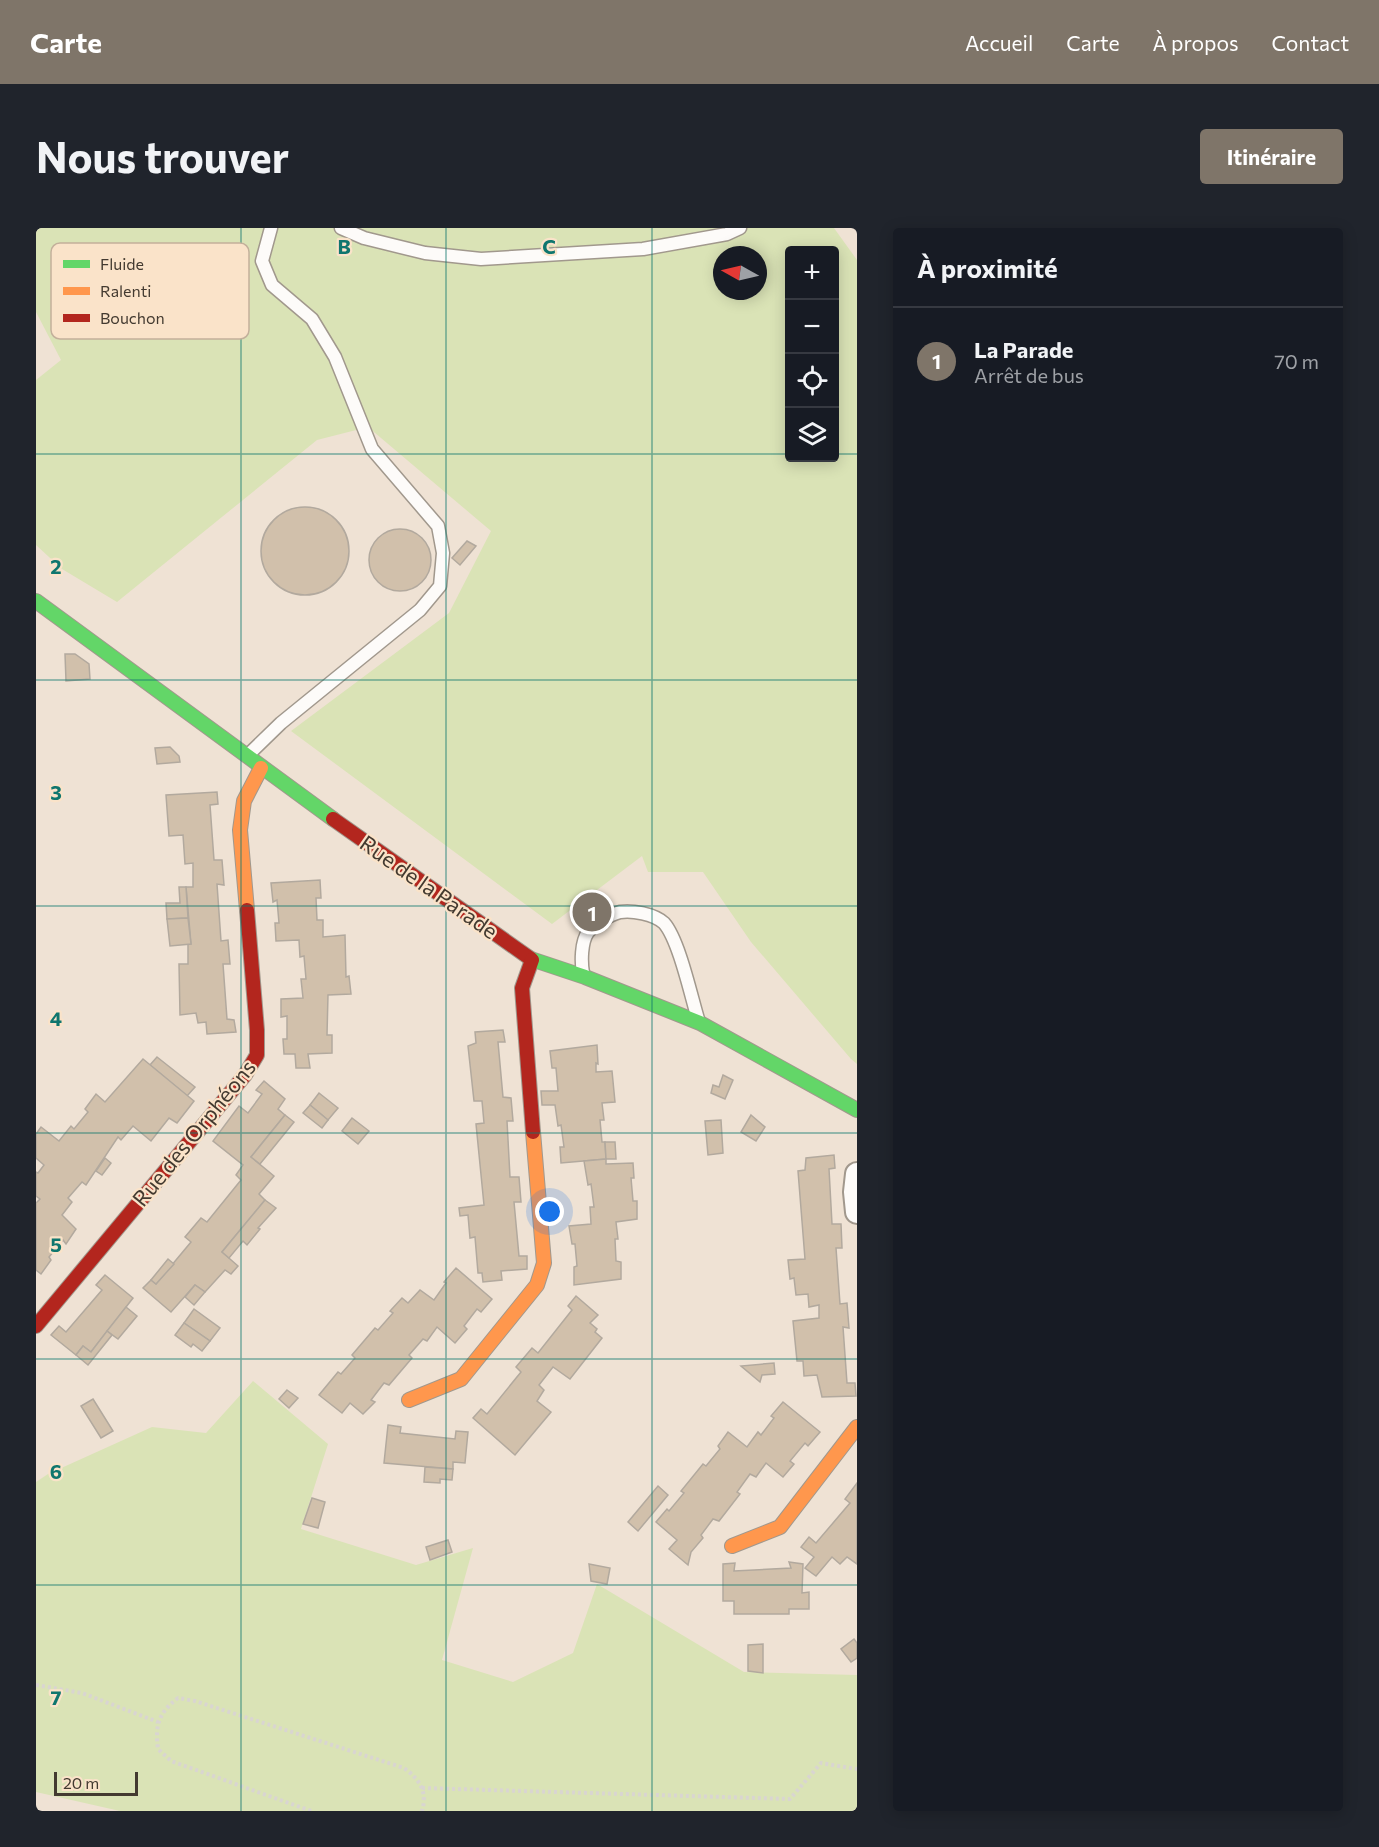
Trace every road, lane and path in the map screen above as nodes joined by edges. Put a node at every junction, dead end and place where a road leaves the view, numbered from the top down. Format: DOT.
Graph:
graph roads {
  1 [pos="271,228"];
  2 [pos="340,228"];
  3 [pos="740,228"];
  4 [pos="36,601"];
  5 [pos="246,757"];
  6 [pos="261,768"];
  7 [pos="532,960"];
  8 [pos="585,977"];
  9 [pos="700,1023"];
  10 [pos="857,1110"];
  11 [pos="857,1174"];
  12 [pos="857,1212"];
  13 [pos="36,1326"];
  14 [pos="409,1400"];
  15 [pos="857,1427"];
  16 [pos="732,1546"];
  17 [pos="36,1685"];
  18 [pos="158,1722"];
  19 [pos="857,1769"];
  20 [pos="422,1788"];
  21 [pos="310,1811"];
  22 [pos="422,1811"];
  1 -- 5 [label="lane"];
  2 -- 3 [label="lane"];
  4 -- 5 [label="street, Rue de la Parade"];
  5 -- 6 [label="street, Rue de la Parade"];
  6 -- 7 [label="street, Rue de la Parade"];
  6 -- 13 [label="street, Rue des Orphéons"];
  7 -- 8 [label="street, Rue de la Parade"];
  7 -- 14 [label="street"];
  8 -- 9 [label="street, Rue de la Parade"];
  8 -- 9 [label="lane"];
  9 -- 10 [label="street, Rue de la Parade"];
  11 -- 12 [label="street"];
  15 -- 16 [label="street"];
  17 -- 18 [label="path"];
  18 -- 20 [label="path"];
  18 -- 21 [label="path"];
  19 -- 20 [label="path"];
  20 -- 22 [label="path"];
}
